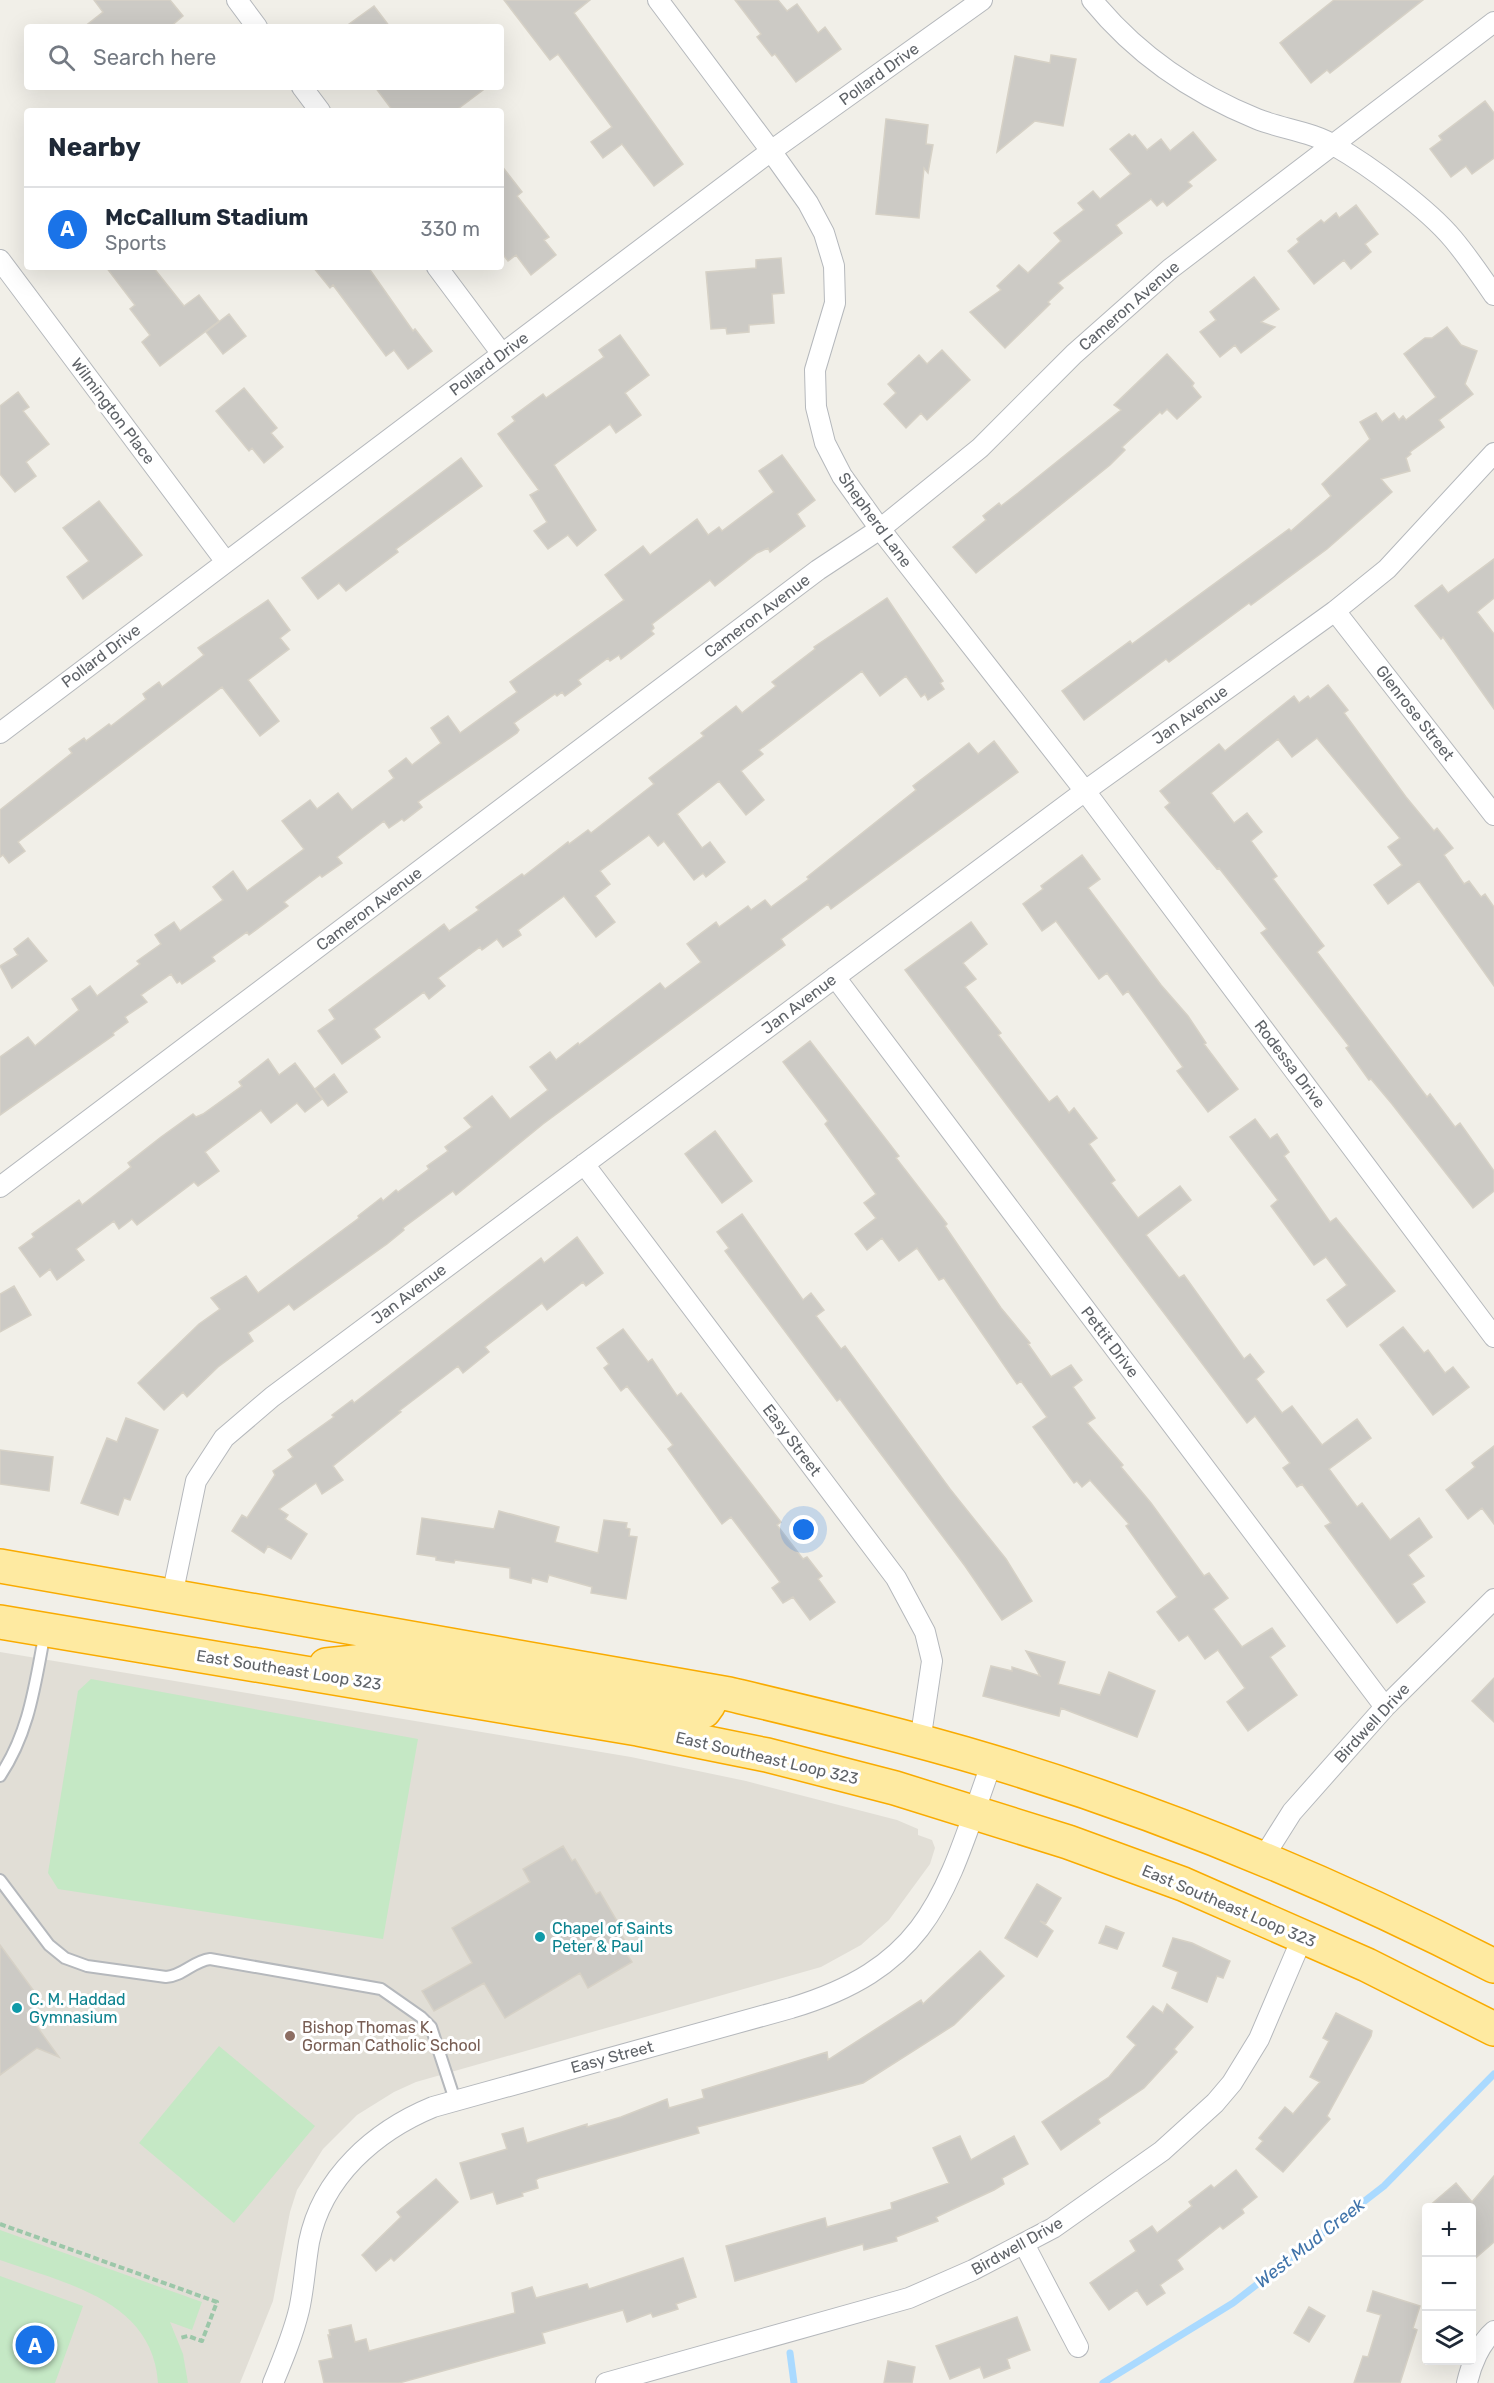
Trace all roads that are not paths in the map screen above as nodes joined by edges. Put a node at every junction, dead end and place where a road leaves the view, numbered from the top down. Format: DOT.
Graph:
graph roads {
  1 [pos="237,0"];
  2 [pos="658,0"];
  3 [pos="982,0"];
  4 [pos="1092,0"];
  5 [pos="1494,22"];
  6 [pos="255,24"];
  7 [pos="304,90"];
  8 [pos="318,108"];
  9 [pos="1333,144"];
  10 [pos="771,151"];
  11 [pos="0,260"];
  12 [pos="439,270"];
  13 [pos="1494,295"];
  14 [pos="502,354"];
  15 [pos="1494,453"];
  16 [pos="880,529"];
  17 [pos="226,562"];
  18 [pos="1335,611"];
  19 [pos="0,733"];
  20 [pos="1085,791"];
  21 [pos="1494,815"];
  22 [pos="835,977"];
  23 [pos="584,1164"];
  24 [pos="0,1187"];
  25 [pos="1494,1337"];
  26 [pos="0,1566"];
  27 [pos="52,1575"];
  28 [pos="0,1580"];
  29 [pos="172,1596"];
  30 [pos="1494,1599"];
  31 [pos="0,1622"];
  32 [pos="45,1630"];
  33 [pos="288,1669"];
  34 [pos="705,1690"];
  35 [pos="1385,1707"];
  36 [pos="920,1742"];
  37 [pos="993,1762"];
  38 [pos="0,1776"];
  39 [pos="974,1812"];
  40 [pos="1263,1858"];
  41 [pos="0,1880"];
  42 [pos="1303,1936"];
  43 [pos="1494,1966"];
  44 [pos="1494,2029"];
  45 [pos="456,2100"];
  46 [pos="1024,2244"];
  47 [pos="1494,2331"];
  48 [pos="1078,2347"];
  49 [pos="273,2383"];
  50 [pos="606,2383"];
  51 [pos="1467,2383"];
  1 -- 6 [label="street"];
  2 -- 10 [label="street, Shepherd Lane"];
  3 -- 10 [label="street, Pollard Drive"];
  4 -- 9 [label="street"];
  5 -- 9 [label="street, Cameron Avenue"];
  7 -- 8 [label="street"];
  9 -- 13 [label="street"];
  9 -- 16 [label="street, Cameron Avenue"];
  10 -- 14 [label="street, Pollard Drive"];
  10 -- 16 [label="street, Shepherd Lane"];
  11 -- 17 [label="street, Wilmington Place"];
  12 -- 14 [label="street"];
  14 -- 17 [label="street, Pollard Drive"];
  15 -- 18 [label="street, Jan Avenue"];
  16 -- 20 [label="street, Shepherd Lane"];
  16 -- 24 [label="street, Cameron Avenue"];
  17 -- 19 [label="street, Pollard Drive"];
  18 -- 20 [label="street, Jan Avenue"];
  18 -- 21 [label="street, Glenrose Street"];
  20 -- 22 [label="street, Jan Avenue"];
  20 -- 25 [label="street, Rodessa Drive"];
  22 -- 23 [label="street, Jan Avenue"];
  22 -- 35 [label="street, Pettit Drive"];
  23 -- 29 [label="street, Jan Avenue"];
  23 -- 36 [label="street, Easy Street"];
  26 -- 27 [label="highway"];
  27 -- 28 [label="highway"];
  27 -- 29 [label="highway"];
  29 -- 34 [label="highway"];
  30 -- 35 [label="street, Birdwell Drive"];
  31 -- 32 [label="highway, East Southeast Loop 323"];
  32 -- 33 [label="highway, East Southeast Loop 323"];
  32 -- 38 [label="lane"];
  33 -- 34 [label="highway"];
  33 -- 39 [label="highway, East Southeast Loop 323"];
  34 -- 36 [label="highway"];
  35 -- 40 [label="street, Birdwell Drive"];
  36 -- 37 [label="highway"];
  37 -- 39 [label="street, Easy Street"];
  37 -- 40 [label="highway"];
  39 -- 42 [label="highway, East Southeast Loop 323"];
  39 -- 45 [label="street, Easy Street"];
  40 -- 43 [label="highway"];
  41 -- 45 [label="lane"];
  42 -- 44 [label="highway, East Southeast Loop 323"];
  42 -- 46 [label="street, Birdwell Drive"];
  45 -- 49 [label="street, Easy Street"];
  46 -- 48 [label="street"];
  46 -- 50 [label="street, Birdwell Drive"];
  47 -- 51 [label="street"];
}
